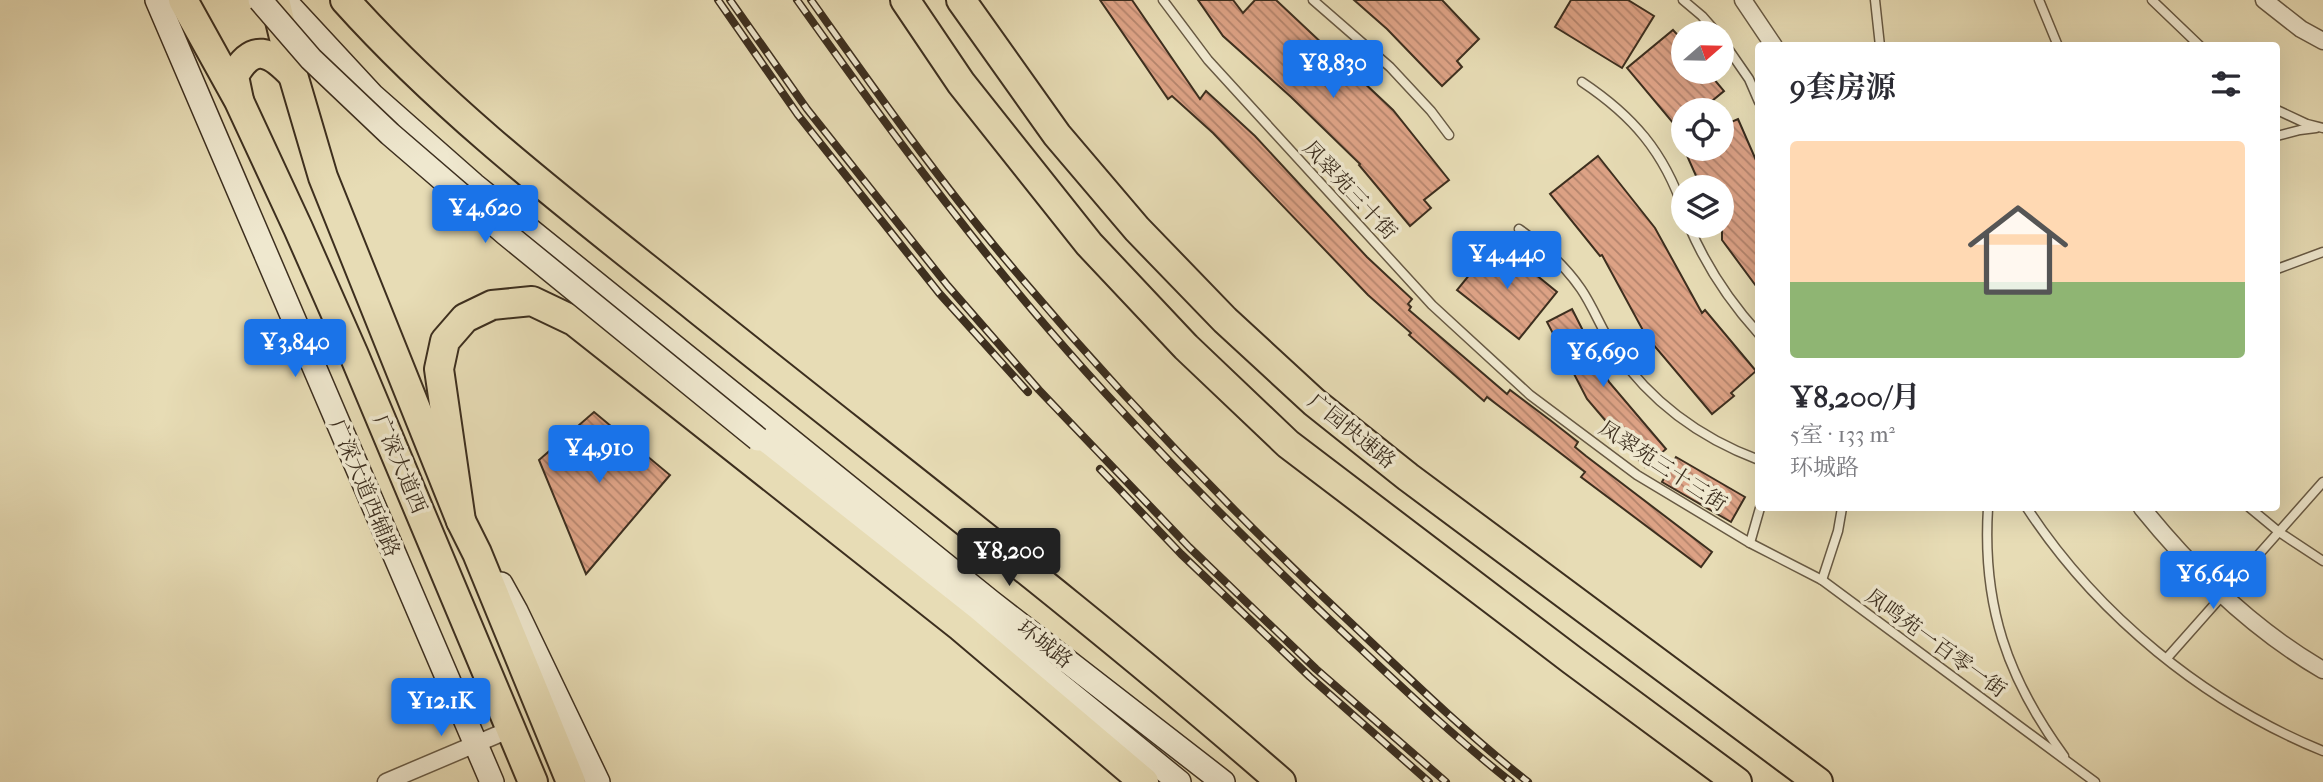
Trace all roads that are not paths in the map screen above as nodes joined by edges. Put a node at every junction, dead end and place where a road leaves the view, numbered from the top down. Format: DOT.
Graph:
graph roads {
  1 [pos="157,0"];
  2 [pos="183,0"];
  3 [pos="260,0"];
  4 [pos="275,0"];
  5 [pos="284,0"];
  6 [pos="345,0"];
  7 [pos="905,0"];
  8 [pos="961,0"];
  9 [pos="1163,0"];
  10 [pos="1313,0"];
  11 [pos="1683,0"];
  12 [pos="1743,0"];
  13 [pos="1875,0"];
  14 [pos="2039,0"];
  15 [pos="2152,0"];
  16 [pos="2264,0"];
  17 [pos="1706,21"];
  18 [pos="2323,41"];
  19 [pos="1771,42"];
  20 [pos="1880,42"];
  21 [pos="2056,42"];
  22 [pos="2196,42"];
  23 [pos="1734,57"];
  24 [pos="293,75"];
  25 [pos="1582,82"];
  26 [pos="1755,93"];
  27 [pos="239,102"];
  28 [pos="2280,112"];
  29 [pos="2323,128"];
  30 [pos="1449,135"];
  31 [pos="2280,135"];
  32 [pos="1671,178"];
  33 [pos="1519,229"];
  34 [pos="1695,238"];
  35 [pos="2323,252"];
  36 [pos="2280,268"];
  37 [pos="1432,305"];
  38 [pos="1755,329"];
  39 [pos="765,431"];
  40 [pos="1755,458"];
  41 [pos="2323,482"];
  42 [pos="1759,511"];
  43 [pos="1841,511"];
  44 [pos="1988,511"];
  45 [pos="2029,511"];
  46 [pos="2144,511"];
  47 [pos="2254,511"];
  48 [pos="461,521"];
  49 [pos="2279,532"];
  50 [pos="1750,543"];
  51 [pos="477,553"];
  52 [pos="2323,561"];
  53 [pos="1822,580"];
  54 [pos="2223,596"];
  55 [pos="2167,658"];
  56 [pos="2323,670"];
  57 [pos="511,729"];
  58 [pos="476,743"];
  59 [pos="2323,751"];
  60 [pos="2068,762"];
  61 [pos="386,782"];
  62 [pos="492,782"];
  63 [pos="533,782"];
  64 [pos="570,782"];
  65 [pos="598,782"];
  66 [pos="1144,782"];
  67 [pos="1179,782"];
  68 [pos="1223,782"];
  69 [pos="1281,782"];
  70 [pos="1737,782"];
  71 [pos="1818,782"];
  72 [pos="2095,782"];
  1 -- 58 [label="main road, 广深大道西辅路"];
  2 -- 27 [label="highway, 广深大道西"];
  3 -- 39 [label="main road, bridge"];
  4 -- 24 [label="highway, 广深大道西"];
  5 -- 39 [label="main road"];
  6 -- 69 [label="highway"];
  7 -- 70 [label="highway"];
  8 -- 71 [label="highway, 广园快速路"];
  9 -- 37 [label="lane, 凤翠苑三十街"];
  10 -- 30 [label="lane"];
  11 -- 17 [label="lane"];
  12 -- 19 [label="street"];
  13 -- 20 [label="lane"];
  14 -- 21 [label="lane"];
  15 -- 22 [label="lane"];
  16 -- 18 [label="street"];
  23 -- 26 [label="lane"];
  24 -- 27 [label="highway"];
  24 -- 48 [label="highway, 广深大道西"];
  25 -- 32 [label="lane"];
  27 -- 57 [label="highway, 广深大道西"];
  28 -- 29 [label="lane"];
  29 -- 31 [label="lane"];
  33 -- 40 [label="lane"];
  34 -- 38 [label="lane"];
  35 -- 36 [label="lane"];
  37 -- 50 [label="lane, 凤翠苑三十三街"];
  39 -- 67 [label="main road, 环城路"];
  39 -- 68 [label="main road, 环城路"];
  41 -- 49 [label="lane"];
  42 -- 50 [label="lane"];
  43 -- 53 [label="lane"];
  44 -- 60 [label="lane"];
  45 -- 55 [label="lane"];
  46 -- 54 [label="street"];
  47 -- 49 [label="lane"];
  48 -- 51 [label="highway, 广深大道西"];
  48 -- 66 [label="highway"];
  49 -- 52 [label="lane"];
  49 -- 54 [label="lane"];
  50 -- 53 [label="lane, 凤鸣苑一百零一街"];
  51 -- 64 [label="highway, 广深大道西"];
  51 -- 65 [label="main road"];
  53 -- 60 [label="lane, 凤鸣苑一百零一街"];
  54 -- 55 [label="lane"];
  54 -- 56 [label="street"];
  55 -- 59 [label="lane"];
  57 -- 58 [label="street"];
  57 -- 63 [label="highway, 广深大道西"];
  58 -- 61 [label="street"];
  58 -- 62 [label="main road, 广深大道西辅路"];
  60 -- 72 [label="lane, 凤鸣苑一百零一街"];
}
